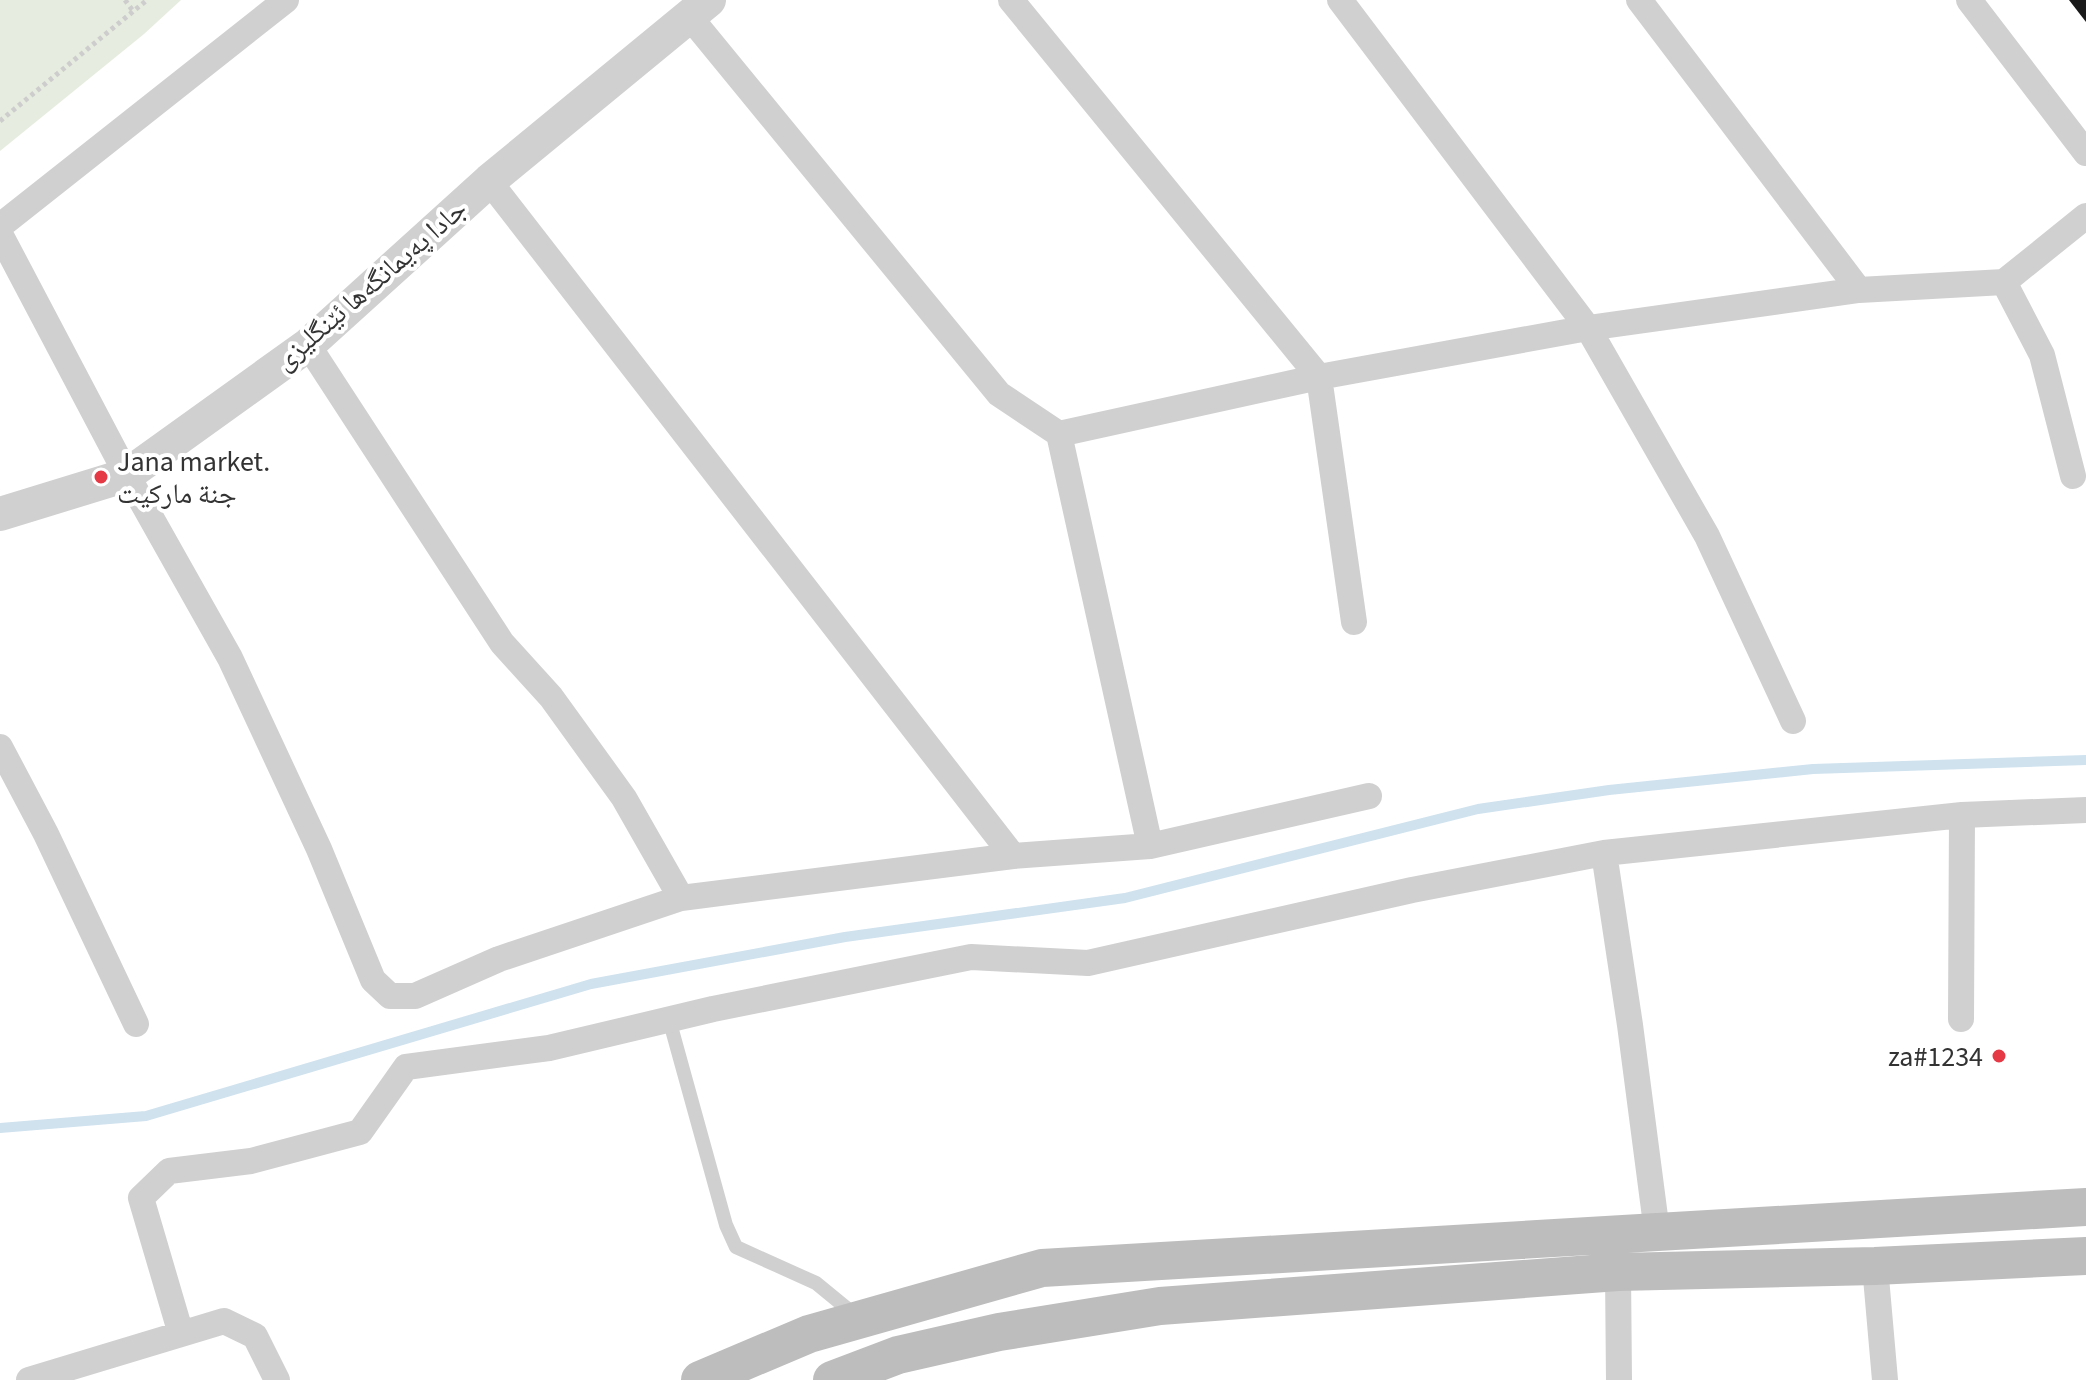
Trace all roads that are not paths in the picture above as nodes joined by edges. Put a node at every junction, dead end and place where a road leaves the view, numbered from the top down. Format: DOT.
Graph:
graph roads {
  1 [pos="286,0"];
  2 [pos="1011,0"];
  3 [pos="1340,0"];
  4 [pos="1639,0"];
  5 [pos="1969,0"];
  6 [pos="699,8"];
  7 [pos="2086,153"];
  8 [pos="489,181"];
  9 [pos="2086,216"];
  10 [pos="0,226"];
  11 [pos="0,234"];
  12 [pos="2004,282"];
  13 [pos="1859,290"];
  14 [pos="1588,328"];
  15 [pos="308,345"];
  16 [pos="1319,377"];
  17 [pos="1059,434"];
  18 [pos="127,475"];
  19 [pos="2073,476"];
  20 [pos="0,514"];
  21 [pos="1354,622"];
  22 [pos="1793,721"];
  23 [pos="0,747"];
  24 [pos="1369,796"];
  25 [pos="2086,810"];
  26 [pos="1962,815"];
  27 [pos="1150,846"];
  28 [pos="1604,853"];
  29 [pos="1013,856"];
  30 [pos="681,898"];
  31 [pos="669,1019"];
  32 [pos="1961,1019"];
  33 [pos="136,1024"];
  34 [pos="2086,1207"];
  35 [pos="1657,1232"];
  36 [pos="2086,1256"];
  37 [pos="1875,1266"];
  38 [pos="1618,1272"];
  39 [pos="860,1319"];
  40 [pos="181,1334"];
  41 [pos="29,1380"];
  42 [pos="277,1380"];
  43 [pos="700,1380"];
  44 [pos="832,1380"];
  45 [pos="1619,1380"];
  46 [pos="1885,1380"];
  1 -- 10 [label="street"];
  2 -- 16 [label="street"];
  3 -- 14 [label="street"];
  4 -- 13 [label="street"];
  5 -- 7 [label="street"];
  6 -- 8 [label="street, جادا په‌يمانگه‌ها ئێنگليزى"];
  6 -- 17 [label="street"];
  8 -- 15 [label="street, جادا په‌يمانگه‌ها ئێنگليزى"];
  8 -- 29 [label="street"];
  9 -- 12 [label="street"];
  11 -- 18 [label="street"];
  12 -- 13 [label="street"];
  12 -- 19 [label="street"];
  13 -- 14 [label="street"];
  14 -- 16 [label="street"];
  14 -- 22 [label="street"];
  15 -- 18 [label="street, جادا په‌يمانگه‌ها ئێنگليزى"];
  15 -- 30 [label="street"];
  16 -- 17 [label="street"];
  16 -- 21 [label="street"];
  17 -- 27 [label="street"];
  18 -- 20 [label="street, جادا په‌يمانگه‌ها ئێنگليزى"];
  18 -- 30 [label="street"];
  23 -- 33 [label="street"];
  24 -- 27 [label="street"];
  25 -- 26 [label="street"];
  26 -- 28 [label="street"];
  26 -- 32 [label="street"];
  27 -- 29 [label="street"];
  28 -- 31 [label="street"];
  28 -- 35 [label="street"];
  29 -- 30 [label="street"];
  31 -- 39 [label="lane"];
  31 -- 40 [label="street"];
  34 -- 35 [label="main road"];
  35 -- 39 [label="main road"];
  36 -- 37 [label="main road"];
  37 -- 38 [label="main road"];
  37 -- 46 [label="street"];
  38 -- 44 [label="main road"];
  38 -- 45 [label="street"];
  39 -- 43 [label="main road"];
  40 -- 41 [label="street"];
  40 -- 42 [label="street"];
}
